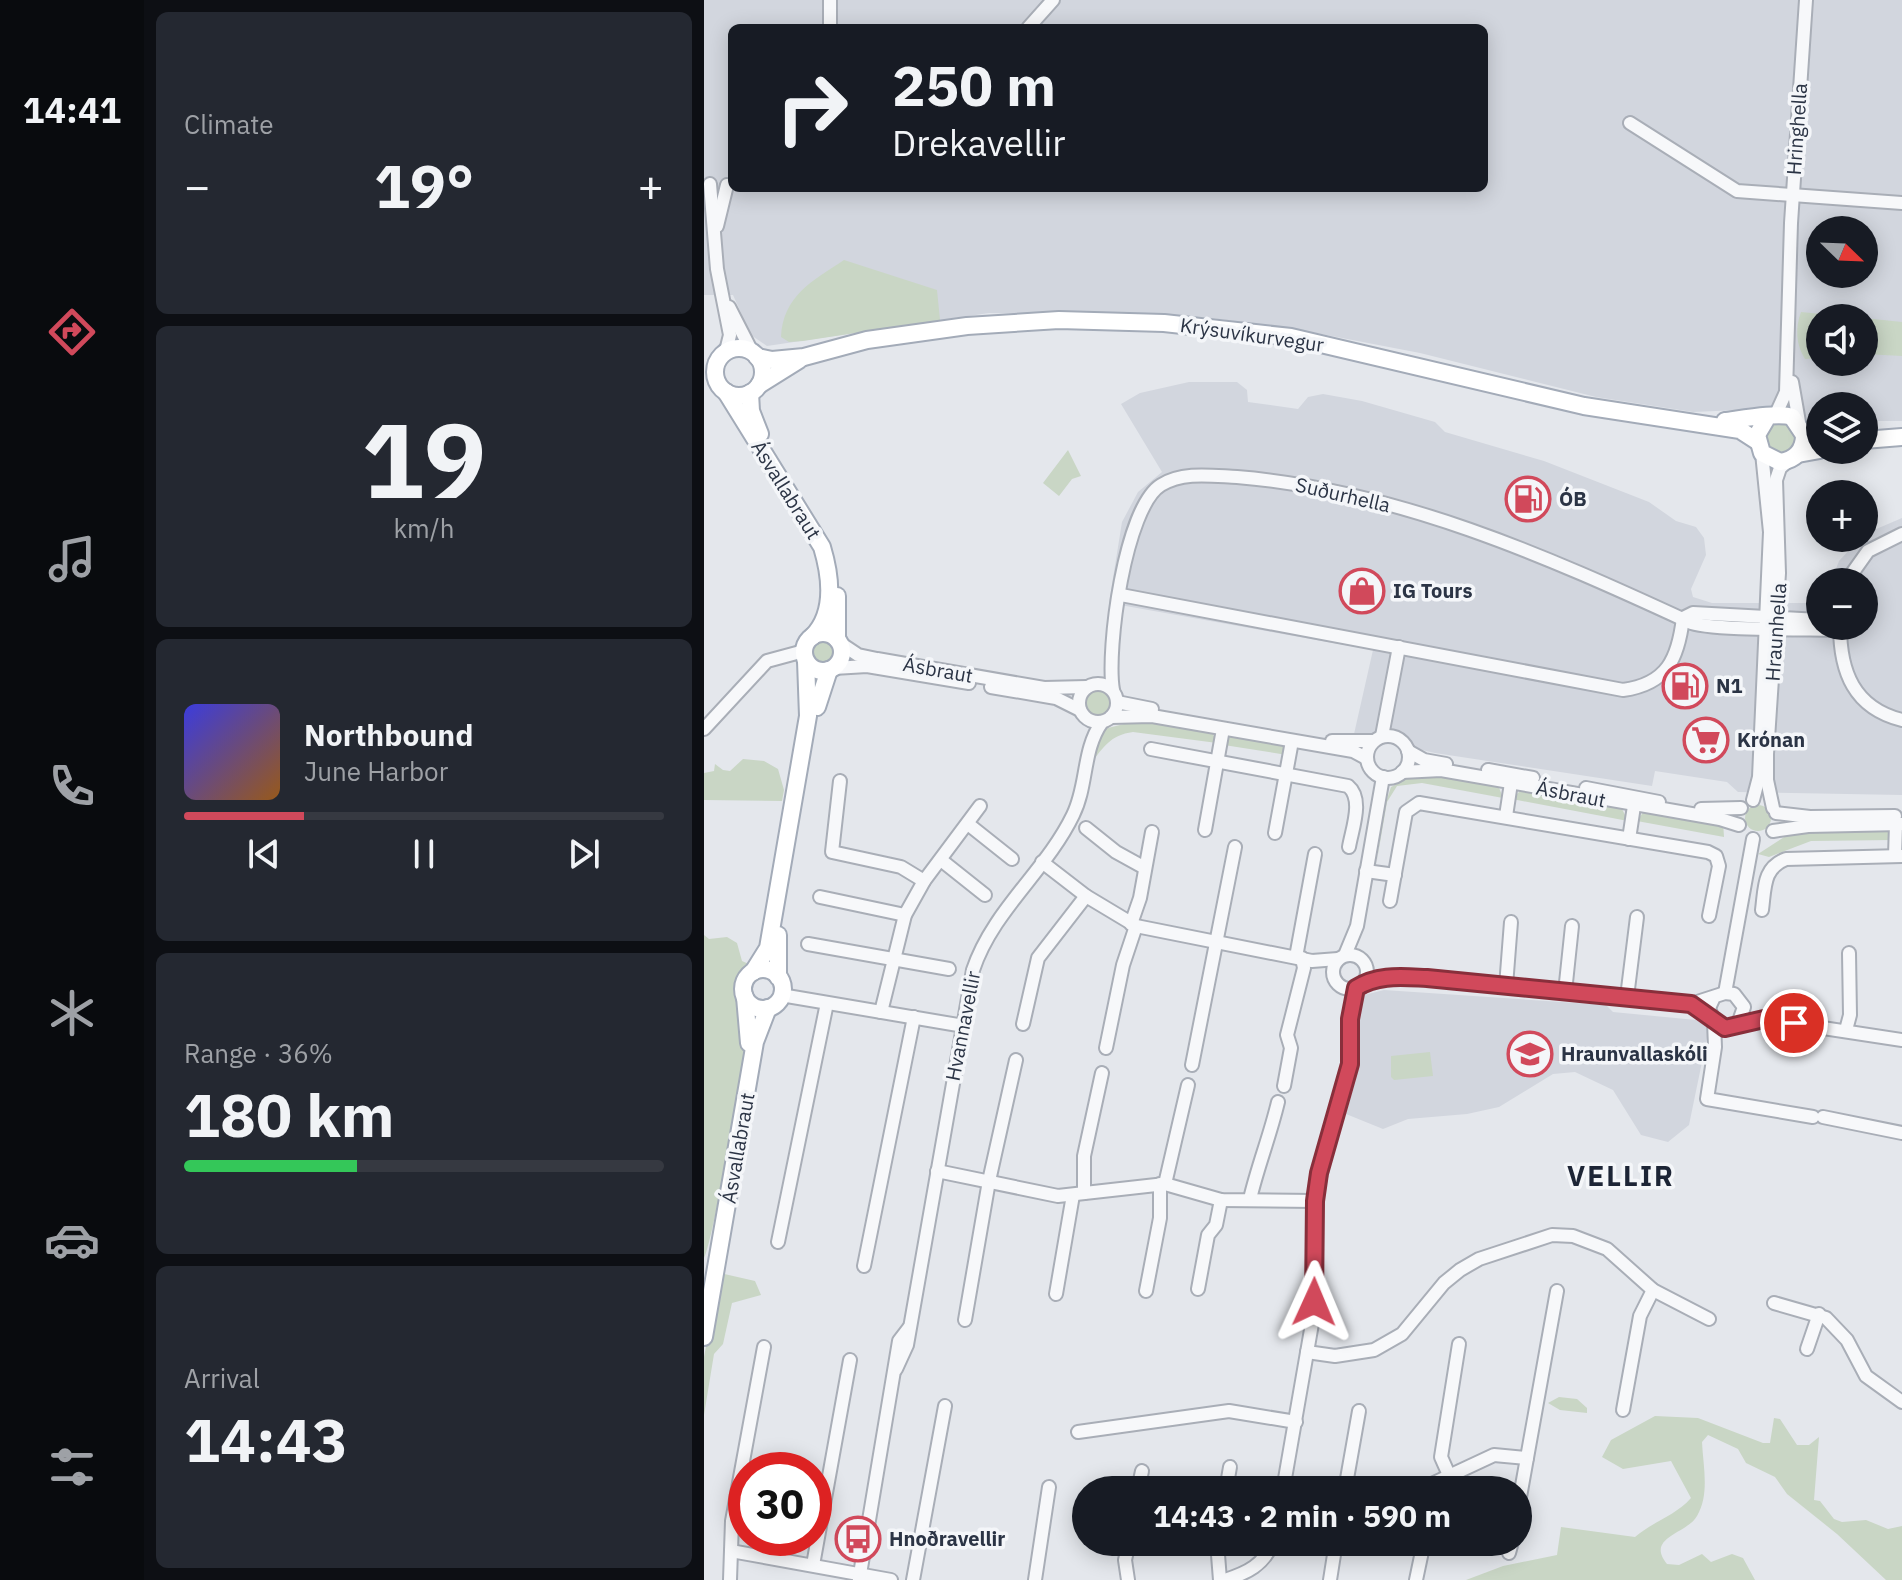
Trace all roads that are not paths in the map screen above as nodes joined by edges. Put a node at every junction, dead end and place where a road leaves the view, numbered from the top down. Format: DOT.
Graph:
graph roads {
  1 [pos="830,0"];
  2 [pos="1053,0"];
  3 [pos="1806,0"];
  4 [pos="830,24"];
  5 [pos="1032,24"];
  6 [pos="1630,123"];
  7 [pos="707,184"];
  8 [pos="728,184"];
  9 [pos="728,188"];
  10 [pos="1793,196"];
  11 [pos="1902,203"];
  12 [pos="714,237"];
  13 [pos="725,301"];
  14 [pos="1787,347"];
  15 [pos="755,354"];
  16 [pos="804,357"];
  17 [pos="716,360"];
  18 [pos="716,386"];
  19 [pos="754,389"];
  20 [pos="1772,416"];
  21 [pos="1695,423"];
  22 [pos="1801,427"];
  23 [pos="1806,430"];
  24 [pos="1902,437"];
  25 [pos="1878,439"];
  26 [pos="1759,447"];
  27 [pos="1806,454"];
  28 [pos="1793,457"];
  29 [pos="1902,534"];
  30 [pos="1856,568"];
  31 [pos="1121,595"];
  32 [pos="1683,618"];
  33 [pos="1806,621"];
  34 [pos="1771,622"];
  35 [pos="1806,625"];
  36 [pos="1841,640"];
  37 [pos="839,641"];
  38 [pos="1402,648"];
  39 [pos="1110,649"];
  40 [pos="807,650"];
  41 [pos="831,669"];
  42 [pos="1090,686"];
  43 [pos="1115,696"];
  44 [pos="1081,712"];
  45 [pos="1107,720"];
  46 [pos="1902,720"];
  47 [pos="704,729"];
  48 [pos="1223,729"];
  49 [pos="1383,738"];
  50 [pos="1292,741"];
  51 [pos="1151,749"];
  52 [pos="1408,751"];
  53 [pos="1087,753"];
  54 [pos="1366,758"];
  55 [pos="1217,762"];
  56 [pos="1402,772"];
  57 [pos="1286,774"];
  58 [pos="1383,777"];
  59 [pos="840,781"];
  60 [pos="1511,783"];
  61 [pos="1753,800"];
  62 [pos="980,806"];
  63 [pos="1634,806"];
  64 [pos="1741,808"];
  65 [pos="1774,810"];
  66 [pos="1506,816"];
  67 [pos="1900,821"];
  68 [pos="968,824"];
  69 [pos="1739,825"];
  70 [pos="1086,828"];
  71 [pos="1205,830"];
  72 [pos="1773,831"];
  73 [pos="1152,832"];
  74 [pos="1275,833"];
  75 [pos="1629,839"];
  76 [pos="1753,839"];
  77 [pos="1235,847"];
  78 [pos="1349,847"];
  79 [pos="1315,854"];
  80 [pos="1899,856"];
  81 [pos="1012,859"];
  82 [pos="941,860"];
  83 [pos="1042,862"];
  84 [pos="1145,868"];
  85 [pos="1366,871"];
  86 [pos="1395,875"];
  87 [pos="924,881"];
  88 [pos="985,895"];
  89 [pos="1086,896"];
  90 [pos="820,897"];
  91 [pos="1390,901"];
  92 [pos="1762,910"];
  93 [pos="905,915"];
  94 [pos="1709,916"];
  95 [pos="1637,917"];
  96 [pos="1511,922"];
  97 [pos="1134,925"];
  98 [pos="1357,926"];
  99 [pos="1572,926"];
  100 [pos="1217,941"];
  101 [pos="808,944"];
  102 [pos="1849,953"];
  103 [pos="1342,957"];
  104 [pos="892,959"];
  105 [pos="1303,959"];
  106 [pos="1365,965"];
  107 [pos="949,969"];
  108 [pos="753,972"];
  109 [pos="778,977"];
  110 [pos="1386,977"];
  111 [pos="1337,982"];
  112 [pos="1360,985"];
  113 [pos="1506,986"];
  114 [pos="1565,992"];
  115 [pos="781,995"];
  116 [pos="745,997"];
  117 [pos="1627,997"];
  118 [pos="1730,998"];
  119 [pos="827,1003"];
  120 [pos="1691,1004"];
  121 [pos="768,1008"];
  122 [pos="881,1012"];
  123 [pos="914,1017"];
  124 [pos="1712,1018"];
  125 [pos="1350,1019"];
  126 [pos="1764,1019"];
  127 [pos="1023,1024"];
  128 [pos="964,1026"];
  129 [pos="1733,1026"];
  130 [pos="1846,1030"];
  131 [pos="1902,1040"];
  132 [pos="1715,1047"];
  133 [pos="1106,1048"];
  134 [pos="1016,1060"];
  135 [pos="1192,1065"];
  136 [pos="1102,1073"];
  137 [pos="1188,1085"];
  138 [pos="1284,1086"];
  139 [pos="1278,1102"];
  140 [pos="1902,1133"];
  141 [pos="937,1171"];
  142 [pos="989,1181"];
  143 [pos="1162,1184"];
  144 [pos="1078,1194"];
  145 [pos="1250,1199"];
  146 [pos="1221,1200"];
  147 [pos="1315,1201"];
  148 [pos="778,1242"];
  149 [pos="864,1266"];
  150 [pos="1198,1289"];
  151 [pos="1653,1290"];
  152 [pos="1146,1291"];
  153 [pos="1557,1291"];
  154 [pos="704,1292"];
  155 [pos="1056,1294"];
  156 [pos="1774,1303"];
  157 [pos="1819,1314"];
  158 [pos="1709,1319"];
  159 [pos="965,1320"];
  160 [pos="704,1337"];
  161 [pos="1459,1344"];
  162 [pos="764,1347"];
  163 [pos="1807,1349"];
  164 [pos="1307,1352"];
  165 [pos="850,1360"];
  166 [pos="1902,1402"];
  167 [pos="945,1406"];
  168 [pos="1623,1410"];
  169 [pos="1359,1411"];
  170 [pos="1296,1422"];
  171 [pos="1078,1432"];
  172 [pos="744,1452"];
  173 [pos="1527,1458"];
  174 [pos="1230,1467"];
  175 [pos="1142,1471"];
  176 [pos="1449,1475"];
  177 [pos="1141,1476"];
  178 [pos="1228,1476"];
  179 [pos="1286,1476"];
  180 [pos="1347,1476"];
  181 [pos="1524,1476"];
  182 [pos="1049,1487"];
  183 [pos="731,1556"];
  184 [pos="760,1556"];
  185 [pos="1126,1556"];
  186 [pos="1219,1556"];
  187 [pos="1264,1556"];
  188 [pos="1334,1556"];
  189 [pos="1421,1556"];
  190 [pos="813,1565"];
  191 [pos="859,1577"];
  192 [pos="730,1580"];
  193 [pos="891,1580"];
  194 [pos="913,1580"];
  195 [pos="1035,1580"];
  196 [pos="1128,1580"];
  197 [pos="1223,1580"];
  198 [pos="1330,1580"];
  199 [pos="1416,1580"];
  1 -- 4 [label="street"];
  2 -- 5 [label="street"];
  3 -- 10 [label="street, Hringhella"];
  6 -- 10 [label="street"];
  7 -- 8 [label="street"];
  7 -- 12 [label="street"];
  9 -- 12 [label="street"];
  10 -- 11 [label="street, Hringhella"];
  10 -- 14 [label="street"];
  12 -- 13 [label="street"];
  13 -- 15 [label="street"];
  13 -- 17 [label="street"];
  14 -- 20 [label="street"];
  14 -- 22 [label="street"];
  15 -- 16 [label="main road, Krýsuvíkurvegur"];
  15 -- 17 [label="main road"];
  15 -- 19 [label="main road"];
  16 -- 19 [label="main road, Krýsuvíkurvegur"];
  16 -- 21 [label="main road, Krýsuvíkurvegur"];
  17 -- 18 [label="main road"];
  18 -- 19 [label="main road"];
  18 -- 40 [label="main road, Ásvallabraut"];
  19 -- 37 [label="main road, Ásvallabraut"];
  20 -- 21 [label="main road, Krýsuvíkurvegur"];
  20 -- 22 [label="main road"];
  20 -- 26 [label="main road"];
  21 -- 26 [label="main road, Krýsuvíkurvegur"];
  22 -- 23 [label="main road"];
  22 -- 28 [label="main road"];
  24 -- 25 [label="main road"];
  26 -- 28 [label="main road"];
  26 -- 34 [label="street, Hraunhella"];
  27 -- 28 [label="main road"];
  28 -- 34 [label="street, Hraunhella"];
  29 -- 30 [label="street"];
  31 -- 32 [label="street, Suðurhella"];
  31 -- 38 [label="street"];
  31 -- 39 [label="street, Suðurhella"];
  32 -- 34 [label="street, Suðurhella"];
  32 -- 38 [label="street"];
  33 -- 34 [label="street"];
  34 -- 35 [label="street"];
  34 -- 61 [label="street, Hraunhella"];
  34 -- 65 [label="street, Hraunhella"];
  36 -- 46 [label="street"];
  37 -- 40 [label="main road"];
  37 -- 41 [label="main road"];
  37 -- 42 [label="street, Ásbraut"];
  38 -- 49 [label="street"];
  39 -- 42 [label="street, Suðurhella"];
  39 -- 43 [label="street, Suðurhella"];
  40 -- 41 [label="main road"];
  40 -- 47 [label="street"];
  40 -- 108 [label="main road, Ásvallabraut"];
  41 -- 44 [label="street, Ásbraut"];
  41 -- 109 [label="main road"];
  42 -- 43 [label="street"];
  42 -- 44 [label="street"];
  43 -- 45 [label="street"];
  43 -- 49 [label="street"];
  44 -- 45 [label="street"];
  44 -- 53 [label="street, Hvannavellir"];
  45 -- 48 [label="street"];
  45 -- 53 [label="street, Hvannavellir"];
  48 -- 50 [label="street"];
  48 -- 55 [label="street"];
  49 -- 52 [label="street"];
  49 -- 54 [label="street"];
  50 -- 54 [label="street"];
  50 -- 57 [label="street"];
  51 -- 55 [label="street"];
  52 -- 56 [label="street"];
  52 -- 64 [label="street, Ásbraut"];
  53 -- 83 [label="street, Hvannavellir"];
  54 -- 58 [label="street"];
  55 -- 57 [label="street"];
  55 -- 71 [label="street"];
  56 -- 58 [label="street"];
  56 -- 60 [label="street, Ásbraut"];
  57 -- 74 [label="street"];
  57 -- 78 [label="street"];
  58 -- 85 [label="street"];
  59 -- 87 [label="street"];
  60 -- 63 [label="street, Ásbraut"];
  60 -- 66 [label="street"];
  61 -- 64 [label="street"];
  61 -- 65 [label="street"];
  62 -- 68 [label="street"];
  63 -- 69 [label="street, Ásbraut"];
  63 -- 75 [label="street"];
  64 -- 69 [label="street"];
  65 -- 67 [label="street"];
  65 -- 72 [label="street"];
  66 -- 75 [label="street"];
  66 -- 86 [label="street"];
  67 -- 72 [label="street"];
  67 -- 80 [label="street"];
  68 -- 81 [label="street"];
  68 -- 82 [label="street"];
  69 -- 76 [label="street"];
  70 -- 84 [label="street"];
  72 -- 76 [label="street"];
  73 -- 84 [label="street"];
  75 -- 94 [label="street"];
  76 -- 118 [label="street"];
  77 -- 100 [label="street"];
  79 -- 105 [label="street"];
  80 -- 92 [label="street"];
  82 -- 87 [label="street"];
  82 -- 88 [label="street"];
  83 -- 89 [label="street"];
  83 -- 128 [label="street, Hvannavellir"];
  84 -- 97 [label="street"];
  85 -- 86 [label="street"];
  85 -- 98 [label="street"];
  86 -- 91 [label="street"];
  87 -- 93 [label="street"];
  89 -- 97 [label="street"];
  89 -- 127 [label="street"];
  90 -- 93 [label="street"];
  93 -- 104 [label="street"];
  95 -- 117 [label="street"];
  96 -- 113 [label="street"];
  97 -- 100 [label="street"];
  97 -- 133 [label="street"];
  98 -- 103 [label="street"];
  98 -- 106 [label="street"];
  99 -- 114 [label="street"];
  100 -- 105 [label="street"];
  100 -- 135 [label="street"];
  101 -- 104 [label="street"];
  102 -- 130 [label="street"];
  103 -- 105 [label="street"];
  103 -- 106 [label="street"];
  103 -- 111 [label="street"];
  104 -- 107 [label="street"];
  104 -- 122 [label="street"];
  105 -- 111 [label="street"];
  105 -- 138 [label="street"];
  106 -- 110 [label="street"];
  106 -- 112 [label="street"];
  108 -- 109 [label="main road"];
  108 -- 116 [label="main road"];
  109 -- 115 [label="main road"];
  110 -- 112 [label="street"];
  110 -- 113 [label="street"];
  111 -- 112 [label="street"];
  111 -- 125 [label="street"];
  112 -- 125 [label="street"];
  113 -- 114 [label="street"];
  114 -- 117 [label="street"];
  115 -- 119 [label="street"];
  115 -- 121 [label="main road"];
  116 -- 121 [label="main road"];
  116 -- 154 [label="main road, Ásvallabraut"];
  117 -- 120 [label="street"];
  118 -- 120 [label="street"];
  118 -- 124 [label="street"];
  118 -- 126 [label="street"];
  118 -- 129 [label="street"];
  119 -- 122 [label="street"];
  119 -- 148 [label="street"];
  120 -- 124 [label="street"];
  121 -- 160 [label="main road, Ásvallabraut"];
  122 -- 123 [label="street"];
  123 -- 128 [label="street"];
  123 -- 149 [label="street"];
  124 -- 129 [label="street"];
  124 -- 132 [label="street"];
  125 -- 147 [label="street"];
  126 -- 129 [label="street"];
  126 -- 130 [label="street"];
  128 -- 141 [label="street, Hvannavellir"];
  129 -- 132 [label="street"];
  130 -- 131 [label="street"];
  132 -- 140 [label="street"];
  134 -- 142 [label="street"];
  136 -- 144 [label="street"];
  137 -- 143 [label="street"];
  139 -- 145 [label="street"];
  141 -- 142 [label="street"];
  141 -- 191 [label="street, Hvannavellir"];
  142 -- 144 [label="street"];
  142 -- 159 [label="street"];
  143 -- 144 [label="street"];
  143 -- 146 [label="street"];
  143 -- 152 [label="street"];
  144 -- 155 [label="street"];
  145 -- 146 [label="street"];
  145 -- 147 [label="street"];
  146 -- 150 [label="street"];
  147 -- 164 [label="street"];
  151 -- 158 [label="street"];
  151 -- 164 [label="street"];
  151 -- 168 [label="street"];
  153 -- 173 [label="street"];
  156 -- 157 [label="street"];
  157 -- 163 [label="street"];
  157 -- 166 [label="street"];
  161 -- 176 [label="street"];
  162 -- 172 [label="street"];
  164 -- 170 [label="street"];
  165 -- 190 [label="street"];
  167 -- 194 [label="street"];
  169 -- 180 [label="street"];
  170 -- 171 [label="street"];
  170 -- 179 [label="street"];
  173 -- 176 [label="street"];
  173 -- 181 [label="street"];
  174 -- 178 [label="street"];
  175 -- 177 [label="street"];
  182 -- 195 [label="street"];
  183 -- 192 [label="street"];
  184 -- 190 [label="street"];
  185 -- 196 [label="street"];
  186 -- 197 [label="street"];
  187 -- 197 [label="street"];
  188 -- 198 [label="street"];
  189 -- 199 [label="street"];
  190 -- 191 [label="street"];
  191 -- 193 [label="street"];
}
